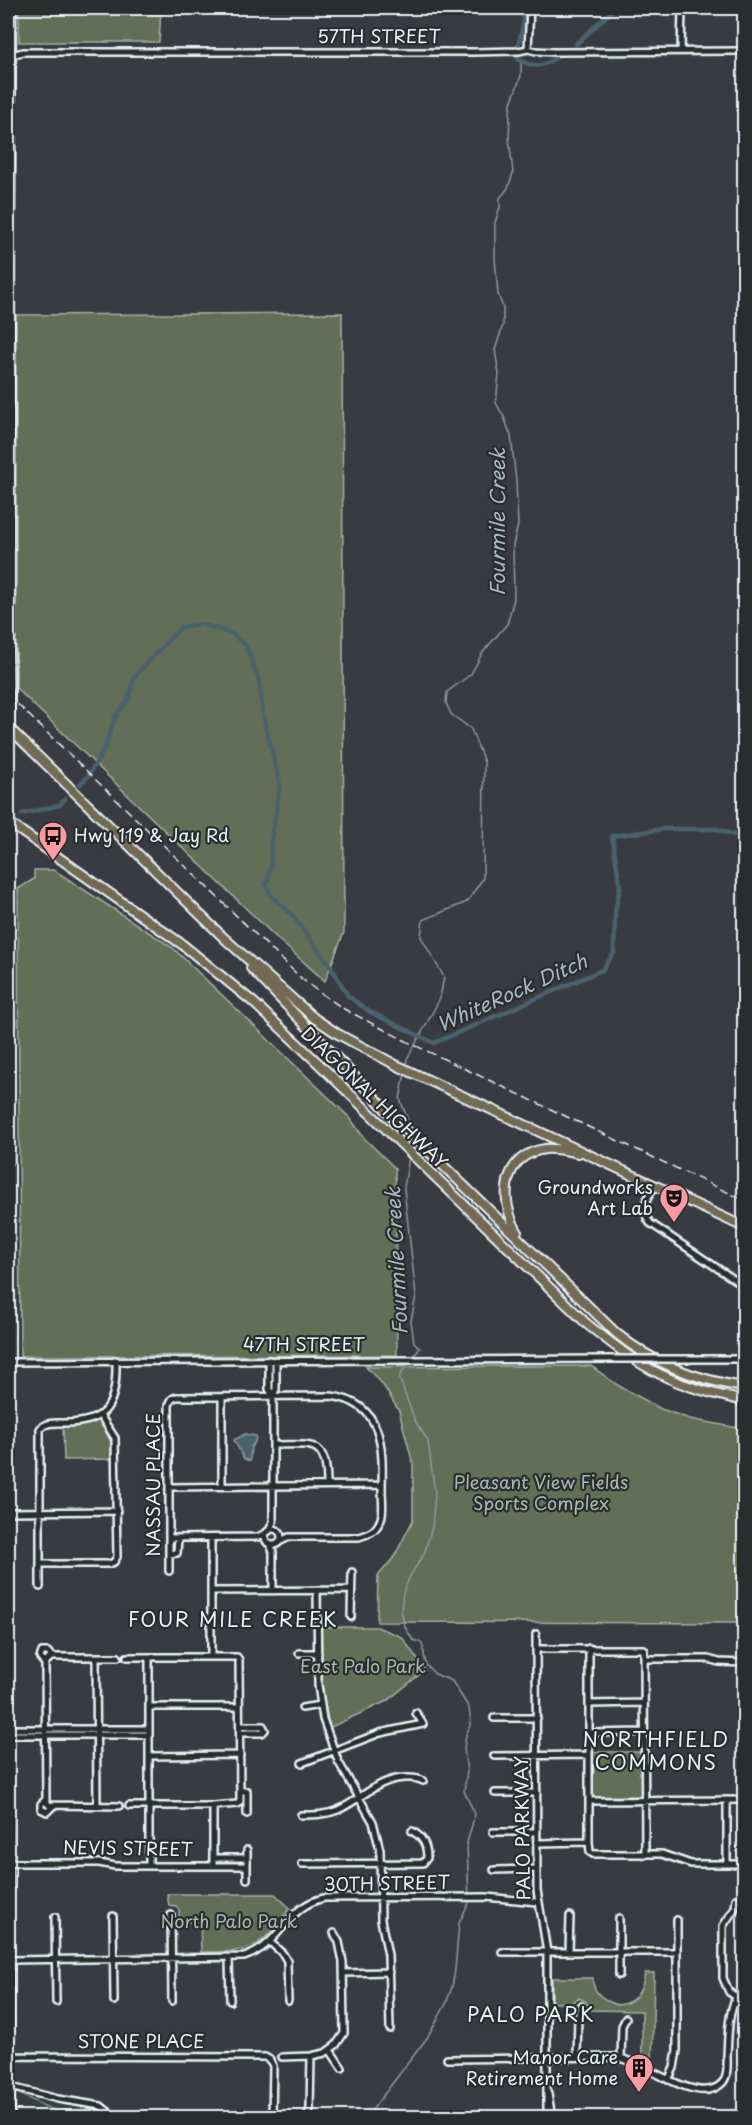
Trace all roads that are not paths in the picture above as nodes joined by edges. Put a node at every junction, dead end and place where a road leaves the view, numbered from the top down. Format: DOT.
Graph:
graph roads {
  1 [pos="12,8"];
  2 [pos="530,8"];
  3 [pos="682,8"];
  4 [pos="528,49"];
  5 [pos="681,51"];
  6 [pos="744,51"];
  7 [pos="10,55"];
  8 [pos="9,228"];
  9 [pos="9,314"];
  10 [pos="8,658"];
  11 [pos="8,726"];
  12 [pos="8,822"];
  13 [pos="8,866"];
  14 [pos="8,886"];
  15 [pos="224,938"];
  16 [pos="588,1154"];
  17 [pos="8,1162"];
  18 [pos="655,1186"];
  19 [pos="744,1227"];
  20 [pos="522,1240"];
  21 [pos="744,1286"];
  22 [pos="744,1359"];
  23 [pos="117,1360"];
  24 [pos="272,1360"];
  25 [pos="8,1362"];
  26 [pos="744,1387"];
  27 [pos="222,1396"];
  28 [pos="273,1396"];
  29 [pos="744,1398"];
  30 [pos="100,1415"];
  31 [pos="273,1445"];
  32 [pos="327,1485"];
  33 [pos="382,1485"];
  34 [pos="170,1486"];
  35 [pos="222,1486"];
  36 [pos="273,1486"];
  37 [pos="117,1511"];
  38 [pos="8,1512"];
  39 [pos="40,1512"];
  40 [pos="273,1522"];
  41 [pos="268,1532"];
  42 [pos="279,1532"];
  43 [pos="258,1537"];
  44 [pos="289,1537"];
  45 [pos="169,1538"];
  46 [pos="178,1538"];
  47 [pos="211,1538"];
  48 [pos="279,1542"];
  49 [pos="268,1543"];
  50 [pos="273,1552"];
  51 [pos="169,1554"];
  52 [pos="40,1564"];
  53 [pos="169,1571"];
  54 [pos="352,1572"];
  55 [pos="40,1587"];
  56 [pos="351,1590"];
  57 [pos="211,1591"];
  58 [pos="273,1591"];
  59 [pos="317,1591"];
  60 [pos="351,1617"];
  61 [pos="536,1634"];
  62 [pos="589,1648"];
  63 [pos="536,1649"];
  64 [pos="299,1653"];
  65 [pos="318,1653"];
  66 [pos="96,1657"];
  67 [pos="118,1657"];
  68 [pos="127,1657"];
  69 [pos="149,1657"];
  70 [pos="211,1657"];
  71 [pos="644,1659"];
  72 [pos="744,1662"];
  73 [pos="644,1703"];
  74 [pos="589,1704"];
  75 [pos="320,1705"];
  76 [pos="149,1707"];
  77 [pos="239,1707"];
  78 [pos="302,1708"];
  79 [pos="416,1713"];
  80 [pos="494,1718"];
  81 [pos="537,1718"];
  82 [pos="96,1728"];
  83 [pos="8,1729"];
  84 [pos="45,1732"];
  85 [pos="149,1732"];
  86 [pos="644,1732"];
  87 [pos="589,1733"];
  88 [pos="8,1736"];
  89 [pos="96,1736"];
  90 [pos="333,1751"];
  91 [pos="240,1755"];
  92 [pos="590,1755"];
  93 [pos="149,1756"];
  94 [pos="494,1756"];
  95 [pos="537,1756"];
  96 [pos="302,1763"];
  97 [pos="423,1781"];
  98 [pos="240,1791"];
  99 [pos="495,1793"];
  100 [pos="537,1793"];
  101 [pos="358,1797"];
  102 [pos="727,1800"];
  103 [pos="744,1800"];
  104 [pos="590,1801"];
  105 [pos="645,1801"];
  106 [pos="97,1806"];
  107 [pos="119,1806"];
  108 [pos="129,1806"];
  109 [pos="149,1806"];
  110 [pos="213,1806"];
  111 [pos="8,1807"];
  112 [pos="247,1814"];
  113 [pos="302,1815"];
  114 [pos="412,1831"];
  115 [pos="493,1832"];
  116 [pos="536,1832"];
  117 [pos="590,1842"];
  118 [pos="537,1843"];
  119 [pos="247,1850"];
  120 [pos="645,1855"];
  121 [pos="213,1858"];
  122 [pos="247,1858"];
  123 [pos="9,1863"];
  124 [pos="302,1864"];
  125 [pos="381,1864"];
  126 [pos="727,1864"];
  127 [pos="744,1864"];
  128 [pos="149,1866"];
  129 [pos="213,1866"];
  130 [pos="247,1866"];
  131 [pos="537,1869"];
  132 [pos="494,1870"];
  133 [pos="247,1879"];
  134 [pos="381,1898"];
  135 [pos="736,1899"];
  136 [pos="537,1902"];
  137 [pos="171,1915"];
  138 [pos="113,1916"];
  139 [pos="570,1916"];
  140 [pos="55,1917"];
  141 [pos="619,1918"];
  142 [pos="677,1920"];
  143 [pos="334,1933"];
  144 [pos="270,1942"];
  145 [pos="619,1951"];
  146 [pos="502,1952"];
  147 [pos="547,1952"];
  148 [pos="569,1952"];
  149 [pos="677,1952"];
  150 [pos="113,1958"];
  151 [pos="172,1958"];
  152 [pos="229,1958"];
  153 [pos="55,1959"];
  154 [pos="9,1960"];
  155 [pos="389,1972"];
  156 [pos="343,1973"];
  157 [pos="620,1975"];
  158 [pos="736,1997"];
  159 [pos="114,2001"];
  160 [pos="172,2001"];
  161 [pos="230,2001"];
  162 [pos="288,2001"];
  163 [pos="56,2002"];
  164 [pos="744,2002"];
  165 [pos="580,2006"];
  166 [pos="626,2018"];
  167 [pos="390,2029"];
  168 [pos="330,2050"];
  169 [pos="10,2056"];
  170 [pos="311,2056"];
  171 [pos="282,2057"];
  172 [pos="548,2057"];
  173 [pos="577,2057"];
  174 [pos="621,2058"];
  175 [pos="447,2059"];
  176 [pos="342,2068"];
  177 [pos="668,2080"];
  178 [pos="11,2087"];
  179 [pos="548,2094"];
  180 [pos="307,2116"];
  181 [pos="11,2118"];
  182 [pos="116,2118"];
  183 [pos="272,2118"];
  184 [pos="547,2118"];
  185 [pos="552,2118"];
  1 -- 7 [label="main road"];
  2 -- 4 [label="street"];
  3 -- 5 [label="street"];
  4 -- 5 [label="street, 57TH STREET"];
  4 -- 7 [label="street, 57TH STREET"];
  5 -- 6 [label="street, 57TH STREET"];
  7 -- 8 [label="main road"];
  8 -- 9 [label="main road"];
  9 -- 10 [label="main road"];
  10 -- 11 [label="main road"];
  11 -- 15 [label="highway"];
  12 -- 29 [label="highway, DIAGONAL HIGHWAY"];
  13 -- 14 [label="street"];
  14 -- 17 [label="street"];
  15 -- 16 [label="highway"];
  15 -- 20 [label="highway"];
  16 -- 18 [label="highway"];
  16 -- 20 [label="highway"];
  18 -- 19 [label="highway"];
  18 -- 21 [label="street"];
  20 -- 26 [label="highway"];
  22 -- 24 [label="street, 47TH STREET, bridge"];
  23 -- 24 [label="street, 47TH STREET"];
  23 -- 25 [label="street, 47TH STREET"];
  23 -- 30 [label="street"];
  24 -- 28 [label="street"];
  27 -- 28 [label="street"];
  27 -- 34 [label="street, NASSAU PLACE"];
  27 -- 35 [label="street"];
  28 -- 31 [label="street"];
  28 -- 33 [label="street"];
  30 -- 37 [label="street"];
  30 -- 39 [label="street"];
  31 -- 32 [label="street"];
  31 -- 36 [label="street"];
  32 -- 33 [label="street"];
  32 -- 36 [label="street"];
  33 -- 44 [label="street"];
  34 -- 35 [label="street"];
  34 -- 45 [label="street, NASSAU PLACE"];
  35 -- 36 [label="street"];
  36 -- 40 [label="street"];
  37 -- 39 [label="street"];
  37 -- 52 [label="street"];
  38 -- 39 [label="street"];
  39 -- 52 [label="street"];
  40 -- 41 [label="street"];
  40 -- 42 [label="street"];
  41 -- 42 [label="street"];
  41 -- 43 [label="street"];
  41 -- 49 [label="street"];
  42 -- 44 [label="street"];
  42 -- 48 [label="street"];
  43 -- 47 [label="street"];
  43 -- 49 [label="street"];
  44 -- 48 [label="street"];
  45 -- 46 [label="street"];
  45 -- 51 [label="street, NASSAU PLACE"];
  46 -- 47 [label="street"];
  46 -- 51 [label="street"];
  47 -- 57 [label="street"];
  48 -- 49 [label="street"];
  48 -- 50 [label="street"];
  49 -- 50 [label="street"];
  50 -- 58 [label="street"];
  51 -- 53 [label="street, NASSAU PLACE"];
  52 -- 55 [label="street"];
  54 -- 56 [label="street"];
  56 -- 59 [label="street"];
  56 -- 60 [label="street"];
  57 -- 58 [label="street"];
  57 -- 70 [label="street"];
  58 -- 59 [label="street"];
  59 -- 65 [label="street"];
  61 -- 63 [label="street, PALO PARKWAY"];
  62 -- 63 [label="street"];
  62 -- 71 [label="street"];
  62 -- 74 [label="street"];
  63 -- 81 [label="street, PALO PARKWAY"];
  64 -- 65 [label="street"];
  65 -- 75 [label="street"];
  66 -- 67 [label="street"];
  66 -- 82 [label="street"];
  66 -- 84 [label="street"];
  68 -- 69 [label="street"];
  69 -- 70 [label="street"];
  69 -- 76 [label="street"];
  70 -- 77 [label="street"];
  71 -- 72 [label="street"];
  71 -- 73 [label="street"];
  73 -- 74 [label="street"];
  73 -- 86 [label="street"];
  74 -- 87 [label="street"];
  75 -- 78 [label="street"];
  75 -- 90 [label="street"];
  76 -- 77 [label="street"];
  76 -- 85 [label="street"];
  77 -- 91 [label="street"];
  79 -- 90 [label="street"];
  80 -- 81 [label="street"];
  81 -- 95 [label="street, PALO PARKWAY"];
  82 -- 84 [label="street"];
  82 -- 85 [label="street"];
  82 -- 89 [label="street"];
  83 -- 84 [label="street"];
  84 -- 88 [label="street"];
  84 -- 89 [label="street"];
  84 -- 106 [label="street"];
  85 -- 89 [label="street"];
  85 -- 93 [label="street"];
  86 -- 87 [label="street"];
  86 -- 105 [label="street"];
  87 -- 92 [label="street"];
  89 -- 106 [label="street"];
  90 -- 96 [label="street"];
  90 -- 101 [label="street"];
  91 -- 93 [label="street"];
  91 -- 98 [label="street"];
  92 -- 95 [label="street"];
  92 -- 104 [label="street"];
  93 -- 109 [label="street"];
  94 -- 95 [label="street"];
  95 -- 100 [label="street, PALO PARKWAY"];
  97 -- 101 [label="street"];
  98 -- 110 [label="street"];
  98 -- 112 [label="street"];
  99 -- 100 [label="street"];
  100 -- 116 [label="street, PALO PARKWAY"];
  101 -- 113 [label="street"];
  101 -- 125 [label="street"];
  102 -- 103 [label="street"];
  102 -- 105 [label="street"];
  102 -- 126 [label="street"];
  104 -- 105 [label="street"];
  104 -- 117 [label="street"];
  105 -- 120 [label="street"];
  106 -- 107 [label="street"];
  108 -- 109 [label="street"];
  109 -- 110 [label="street"];
  109 -- 128 [label="street"];
  110 -- 121 [label="street"];
  111 -- 123 [label="street"];
  114 -- 125 [label="street"];
  115 -- 116 [label="street"];
  116 -- 118 [label="street, PALO PARKWAY"];
  117 -- 118 [label="street"];
  117 -- 120 [label="street"];
  118 -- 131 [label="street, PALO PARKWAY"];
  119 -- 122 [label="street"];
  120 -- 126 [label="street"];
  121 -- 122 [label="street"];
  121 -- 129 [label="street"];
  122 -- 130 [label="street"];
  123 -- 128 [label="street, NEVIS STREET"];
  123 -- 154 [label="street"];
  124 -- 125 [label="street"];
  125 -- 134 [label="street"];
  126 -- 127 [label="street"];
  128 -- 129 [label="street, NEVIS STREET"];
  129 -- 130 [label="street, NEVIS STREET"];
  130 -- 133 [label="street"];
  131 -- 132 [label="street"];
  131 -- 136 [label="street, PALO PARKWAY"];
  134 -- 136 [label="street, 30TH STREET"];
  134 -- 144 [label="street, 30TH STREET"];
  134 -- 155 [label="street"];
  135 -- 158 [label="street"];
  136 -- 147 [label="street, PALO PARKWAY"];
  137 -- 151 [label="street"];
  138 -- 150 [label="street"];
  139 -- 148 [label="street"];
  140 -- 153 [label="street"];
  141 -- 145 [label="street"];
  142 -- 149 [label="street"];
  143 -- 156 [label="street"];
  144 -- 152 [label="street, 30TH STREET"];
  144 -- 162 [label="street"];
  145 -- 148 [label="street"];
  145 -- 149 [label="street"];
  145 -- 157 [label="street"];
  146 -- 147 [label="street"];
  147 -- 148 [label="street"];
  147 -- 172 [label="street, PALO PARKWAY"];
  149 -- 177 [label="street"];
  150 -- 151 [label="street, 30TH STREET"];
  150 -- 153 [label="street, 30TH STREET"];
  150 -- 159 [label="street"];
  151 -- 152 [label="street, 30TH STREET"];
  151 -- 160 [label="street"];
  152 -- 161 [label="street"];
  153 -- 154 [label="street, 30TH STREET"];
  153 -- 163 [label="street"];
  154 -- 169 [label="street"];
  155 -- 156 [label="street"];
  155 -- 167 [label="street"];
  156 -- 168 [label="street"];
  158 -- 164 [label="street"];
  158 -- 177 [label="street"];
  165 -- 173 [label="street"];
  166 -- 174 [label="street"];
  168 -- 170 [label="street"];
  168 -- 176 [label="street"];
  169 -- 178 [label="street"];
  169 -- 183 [label="street, STONE PLACE"];
  170 -- 171 [label="street"];
  170 -- 180 [label="street"];
  172 -- 173 [label="street"];
  172 -- 175 [label="street"];
  172 -- 179 [label="street, PALO PARKWAY"];
  173 -- 174 [label="street"];
  174 -- 177 [label="street"];
  178 -- 181 [label="street"];
  178 -- 182 [label="street"];
  179 -- 184 [label="street, PALO PARKWAY"];
  179 -- 185 [label="street, PALO PARKWAY"];
}
